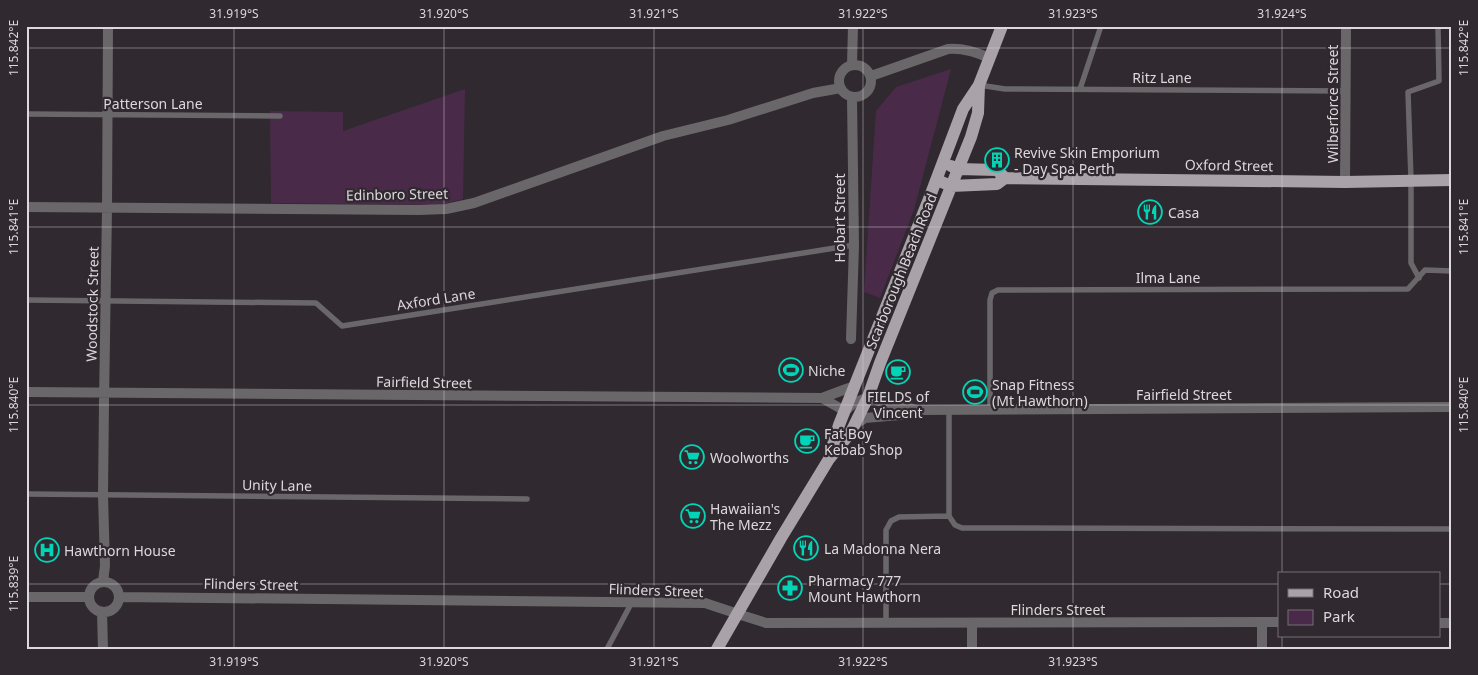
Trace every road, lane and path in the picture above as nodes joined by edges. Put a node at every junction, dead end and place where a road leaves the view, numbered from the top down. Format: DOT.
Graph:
graph roads {
  1 [pos="108,26"];
  2 [pos="853,26"];
  3 [pos="1002,26"];
  4 [pos="1101,26"];
  5 [pos="1346,26"];
  6 [pos="1438,26"];
  7 [pos="990,58"];
  8 [pos="852,65"];
  9 [pos="871,76"];
  10 [pos="980,85"];
  11 [pos="840,88"];
  12 [pos="1080,89"];
  13 [pos="1345,91"];
  14 [pos="852,97"];
  15 [pos="26,114"];
  16 [pos="107,115"];
  17 [pos="280,116"];
  18 [pos="943,163"];
  19 [pos="958,169"];
  20 [pos="1006,178"];
  21 [pos="936,180"];
  22 [pos="1411,180"];
  23 [pos="1452,180"];
  24 [pos="1345,182"];
  25 [pos="951,186"];
  26 [pos="26,207"];
  27 [pos="107,208"];
  28 [pos="854,245"];
  29 [pos="1452,271"];
  30 [pos="1419,278"];
  31 [pos="26,300"];
  32 [pos="106,300"];
  33 [pos="851,339"];
  34 [pos="854,386"];
  35 [pos="26,392"];
  36 [pos="104,392"];
  37 [pos="868,397"];
  38 [pos="822,398"];
  39 [pos="1452,407"];
  40 [pos="949,409"];
  41 [pos="990,409"];
  42 [pos="916,410"];
  43 [pos="845,411"];
  44 [pos="854,425"];
  45 [pos="829,458"];
  46 [pos="26,494"];
  47 [pos="103,495"];
  48 [pos="527,500"];
  49 [pos="949,516"];
  50 [pos="1452,529"];
  51 [pos="103,581"];
  52 [pos="26,597"];
  53 [pos="88,597"];
  54 [pos="120,597"];
  55 [pos="632,602"];
  56 [pos="102,612"];
  57 [pos="738,614"];
  58 [pos="1262,622"];
  59 [pos="1278,622"];
  60 [pos="972,623"];
  61 [pos="886,624"];
  62 [pos="103,649"];
  63 [pos="607,649"];
  64 [pos="717,649"];
  65 [pos="972,649"];
  66 [pos="1262,649"];
  1 -- 16 [label="street, Woodstock Street"];
  2 -- 8 [label="street"];
  3 -- 7 [label="main road, Scarborough Beach Road"];
  4 -- 12 [label="lane"];
  5 -- 13 [label="street, Wilberforce Street"];
  6 -- 22 [label="lane"];
  7 -- 9 [label="street"];
  7 -- 10 [label="main road, Scarborough Beach Road"];
  8 -- 9 [label="street"];
  8 -- 11 [label="street"];
  9 -- 14 [label="street"];
  10 -- 12 [label="lane, Ritz Lane"];
  10 -- 18 [label="main road, Scarborough Beach Road"];
  10 -- 19 [label="main road, Scarborough Beach Road"];
  11 -- 14 [label="street"];
  11 -- 27 [label="street, Edinboro Street"];
  12 -- 13 [label="lane, Ritz Lane"];
  13 -- 24 [label="street, Wilberforce Street"];
  14 -- 28 [label="street, Hobart Street"];
  15 -- 16 [label="lane, Patterson Lane"];
  16 -- 17 [label="lane, Patterson Lane"];
  16 -- 27 [label="street, Woodstock Street"];
  18 -- 19 [label="main road, Oxford Street"];
  18 -- 21 [label="main road, Scarborough Beach Road"];
  19 -- 20 [label="main road, Oxford Street"];
  19 -- 25 [label="main road, Scarborough Beach Road"];
  20 -- 24 [label="main road, Oxford Street"];
  20 -- 25 [label="main road, Oxford Street"];
  21 -- 25 [label="main road, Oxford Street"];
  21 -- 34 [label="main road, Scarborough Beach Road"];
  22 -- 23 [label="main road, Oxford Street"];
  22 -- 24 [label="main road, Oxford Street"];
  22 -- 30 [label="lane"];
  25 -- 37 [label="main road, Scarborough Beach Road"];
  26 -- 27 [label="street, Edinboro Street"];
  27 -- 32 [label="street, Woodstock Street"];
  28 -- 32 [label="lane, Axford Lane"];
  28 -- 33 [label="street, Hobart Street"];
  29 -- 30 [label="lane, Ilma Lane"];
  30 -- 41 [label="lane, Ilma Lane"];
  31 -- 32 [label="lane, Axford Lane"];
  32 -- 36 [label="street, Woodstock Street"];
  34 -- 38 [label="street, Fairfield Street"];
  34 -- 43 [label="main road, Scarborough Beach Road"];
  35 -- 36 [label="street, Fairfield Street"];
  36 -- 38 [label="street, Fairfield Street"];
  36 -- 47 [label="street, Woodstock Street"];
  37 -- 42 [label="street, Fairfield Street"];
  37 -- 43 [label="street"];
  37 -- 44 [label="main road, Scarborough Beach Road"];
  38 -- 43 [label="street, Fairfield Street"];
  39 -- 41 [label="street, Fairfield Street"];
  40 -- 41 [label="street, Fairfield Street"];
  40 -- 42 [label="street, Fairfield Street"];
  40 -- 49 [label="lane"];
  42 -- 44 [label="street, Fairfield Street"];
  43 -- 45 [label="main road, Scarborough Beach Road"];
  44 -- 45 [label="main road, Scarborough Beach Road"];
  45 -- 57 [label="main road, Scarborough Beach Road"];
  46 -- 47 [label="lane, Unity Lane"];
  47 -- 48 [label="lane, Unity Lane"];
  47 -- 51 [label="street, Woodstock Street"];
  49 -- 50 [label="lane"];
  49 -- 61 [label="lane"];
  51 -- 53 [label="street"];
  51 -- 54 [label="street"];
  52 -- 53 [label="street"];
  53 -- 56 [label="street"];
  54 -- 55 [label="street, Flinders Street"];
  54 -- 56 [label="street"];
  55 -- 57 [label="street, Flinders Street"];
  55 -- 63 [label="lane"];
  56 -- 62 [label="street"];
  57 -- 61 [label="street, Flinders Street"];
  57 -- 64 [label="main road, Scarborough Beach Road"];
  58 -- 59 [label="street, Flinders Street"];
  58 -- 60 [label="street, Flinders Street"];
  58 -- 66 [label="street"];
  60 -- 61 [label="street, Flinders Street"];
  60 -- 65 [label="street"];
}
